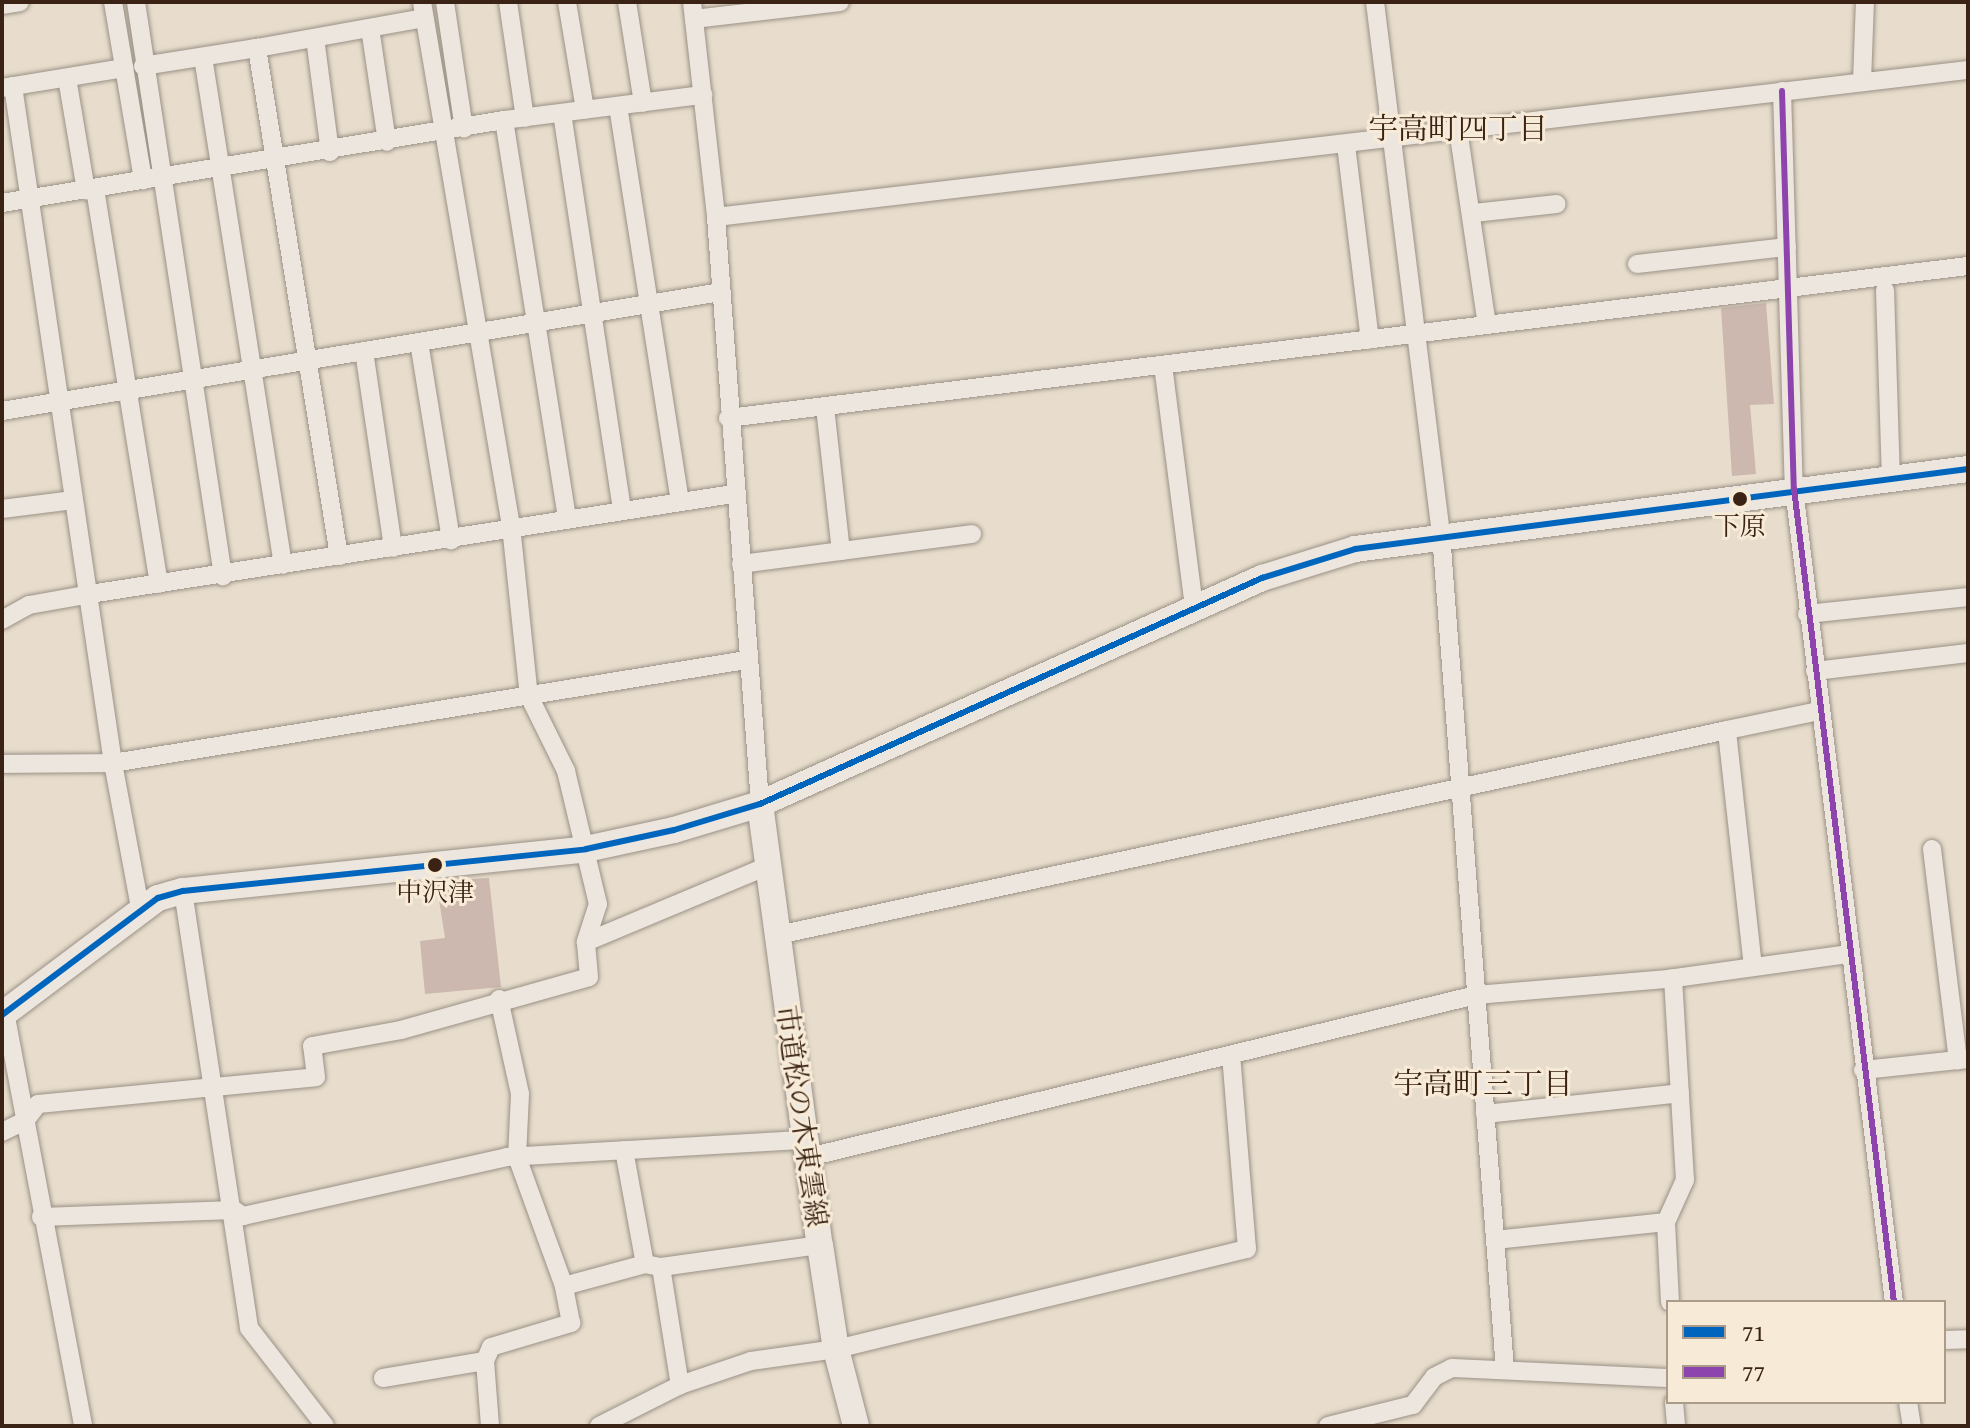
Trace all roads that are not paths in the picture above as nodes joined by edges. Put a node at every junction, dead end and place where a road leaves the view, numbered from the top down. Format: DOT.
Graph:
graph roads {
  1 [pos="20,2"];
  2 [pos="113,2"];
  3 [pos="136,2"];
  4 [pos="445,2"];
  5 [pos="508,2"];
  6 [pos="567,2"];
  7 [pos="627,2"];
  8 [pos="840,2"];
  9 [pos="1375,2"];
  10 [pos="1865,2"];
  11 [pos="2,5"];
  12 [pos="423,10"];
  13 [pos="693,11"];
  14 [pos="370,28"];
  15 [pos="315,38"];
  16 [pos="257,48"];
  17 [pos="203,57"];
  18 [pos="133,67"];
  19 [pos="1968,70"];
  20 [pos="67,78"];
  21 [pos="1862,82"];
  22 [pos="7,87"];
  23 [pos="1782,91"];
  24 [pos="703,95"];
  25 [pos="643,103"];
  26 [pos="618,106"];
  27 [pos="585,110"];
  28 [pos="562,113"];
  29 [pos="525,118"];
  30 [pos="504,120"];
  31 [pos="464,129"];
  32 [pos="1458,129"];
  33 [pos="442,133"];
  34 [pos="1392,139"];
  35 [pos="387,142"];
  36 [pos="1346,145"];
  37 [pos="330,152"];
  38 [pos="276,162"];
  39 [pos="219,170"];
  40 [pos="152,179"];
  41 [pos="91,190"];
  42 [pos="29,199"];
  43 [pos="2,203"];
  44 [pos="1557,204"];
  45 [pos="1474,213"];
  46 [pos="716,217"];
  47 [pos="1787,247"];
  48 [pos="1637,264"];
  49 [pos="1968,266"];
  50 [pos="1788,288"];
  51 [pos="1885,290"];
  52 [pos="721,292"];
  53 [pos="649,303"];
  54 [pos="591,313"];
  55 [pos="536,322"];
  56 [pos="1487,325"];
  57 [pos="477,332"];
  58 [pos="1417,334"];
  59 [pos="1370,340"];
  60 [pos="419,342"];
  61 [pos="364,351"];
  62 [pos="310,360"];
  63 [pos="1163,365"];
  64 [pos="253,369"];
  65 [pos="192,379"];
  66 [pos="126,390"];
  67 [pos="62,401"];
  68 [pos="825,407"];
  69 [pos="2,411"];
  70 [pos="728,418"];
  71 [pos="1968,469"];
  72 [pos="1891,479"];
  73 [pos="1794,489"];
  74 [pos="733,494"];
  75 [pos="73,500"];
  76 [pos="680,501"];
  77 [pos="2,509"];
  78 [pos="622,509"];
  79 [pos="567,518"];
  80 [pos="511,526"];
  81 [pos="972,534"];
  82 [pos="1441,534"];
  83 [pos="451,540"];
  84 [pos="393,548"];
  85 [pos="841,551"];
  86 [pos="339,556"];
  87 [pos="741,564"];
  88 [pos="283,565"];
  89 [pos="223,576"];
  90 [pos="159,584"];
  91 [pos="90,594"];
  92 [pos="1968,597"];
  93 [pos="1194,608"];
  94 [pos="1807,614"];
  95 [pos="2,620"];
  96 [pos="1968,653"];
  97 [pos="746,660"];
  98 [pos="1815,671"];
  99 [pos="529,696"];
  100 [pos="1819,711"];
  101 [pos="1727,730"];
  102 [pos="113,763"];
  103 [pos="2,764"];
  104 [pos="1460,787"];
  105 [pos="760,804"];
  106 [pos="586,849"];
  107 [pos="1932,849"];
  108 [pos="768,866"];
  109 [pos="183,891"];
  110 [pos="141,912"];
  111 [pos="778,935"];
  112 [pos="586,942"];
  113 [pos="1849,954"];
  114 [pos="1753,967"];
  115 [pos="1673,978"];
  116 [pos="1476,995"];
  117 [pos="499,999"];
  118 [pos="4,1014"];
  119 [pos="1231,1056"];
  120 [pos="1963,1060"];
  121 [pos="1863,1070"];
  122 [pos="216,1089"];
  123 [pos="1680,1093"];
  124 [pos="1485,1114"];
  125 [pos="25,1121"];
  126 [pos="2,1132"];
  127 [pos="807,1148"];
  128 [pos="624,1150"];
  129 [pos="517,1157"];
  130 [pos="234,1210"];
  131 [pos="41,1217"];
  132 [pos="1666,1222"];
  133 [pos="1495,1240"];
  134 [pos="820,1245"];
  135 [pos="653,1266"];
  136 [pos="564,1286"];
  137 [pos="1670,1300"];
  138 [pos="1894,1300"];
  139 [pos="1968,1339"];
  140 [pos="1946,1340"];
  141 [pos="836,1349"];
  142 [pos="485,1361"];
  143 [pos="1505,1370"];
  144 [pos="383,1378"];
  145 [pos="1666,1378"];
  146 [pos="680,1385"];
  147 [pos="1674,1404"];
  148 [pos="1908,1404"];
  149 [pos="83,1426"];
  150 [pos="325,1426"];
  151 [pos="490,1426"];
  152 [pos="599,1426"];
  153 [pos="856,1426"];
  154 [pos="1328,1426"];
  155 [pos="1676,1426"];
  156 [pos="1912,1426"];
  1 -- 11 [label="street"];
  2 -- 18 [label="street"];
  3 -- 18 [label="street"];
  4 -- 31 [label="street"];
  5 -- 29 [label="street"];
  6 -- 27 [label="street"];
  7 -- 25 [label="street"];
  8 -- 13 [label="street"];
  9 -- 34 [label="street"];
  10 -- 21 [label="street"];
  12 -- 14 [label="street"];
  12 -- 33 [label="street"];
  13 -- 24 [label="street"];
  14 -- 15 [label="street"];
  14 -- 35 [label="street"];
  15 -- 16 [label="street"];
  15 -- 37 [label="street"];
  16 -- 17 [label="street"];
  16 -- 38 [label="street"];
  17 -- 18 [label="street"];
  17 -- 39 [label="street"];
  18 -- 20 [label="street"];
  18 -- 40 [label="street"];
  19 -- 21 [label="street"];
  20 -- 22 [label="street"];
  20 -- 41 [label="street"];
  21 -- 23 [label="street"];
  22 -- 42 [label="street"];
  23 -- 32 [label="street"];
  23 -- 47 [label="street"];
  24 -- 25 [label="street"];
  24 -- 46 [label="street"];
  25 -- 26 [label="street"];
  26 -- 27 [label="street"];
  26 -- 53 [label="street"];
  27 -- 28 [label="street"];
  28 -- 29 [label="street"];
  28 -- 54 [label="street"];
  29 -- 30 [label="street"];
  30 -- 31 [label="street"];
  30 -- 55 [label="street"];
  31 -- 33 [label="street"];
  32 -- 34 [label="street"];
  32 -- 45 [label="street"];
  33 -- 35 [label="street"];
  33 -- 57 [label="street"];
  34 -- 36 [label="street"];
  34 -- 58 [label="street"];
  35 -- 37 [label="street"];
  36 -- 46 [label="street"];
  36 -- 59 [label="street"];
  37 -- 38 [label="street"];
  38 -- 39 [label="street"];
  38 -- 62 [label="street"];
  39 -- 40 [label="street"];
  39 -- 64 [label="street"];
  40 -- 41 [label="street"];
  40 -- 65 [label="street"];
  41 -- 42 [label="street"];
  41 -- 66 [label="street"];
  42 -- 43 [label="street"];
  42 -- 67 [label="street"];
  44 -- 45 [label="street"];
  45 -- 56 [label="street"];
  46 -- 52 [label="street"];
  47 -- 48 [label="street"];
  47 -- 50 [label="street"];
  49 -- 50 [label="street"];
  50 -- 56 [label="street"];
  50 -- 73 [label="street"];
  51 -- 72 [label="street"];
  52 -- 53 [label="street"];
  52 -- 70 [label="street"];
  53 -- 54 [label="street"];
  53 -- 76 [label="street"];
  54 -- 55 [label="street"];
  54 -- 78 [label="street"];
  55 -- 57 [label="street"];
  55 -- 79 [label="street"];
  56 -- 58 [label="street"];
  57 -- 60 [label="street"];
  57 -- 80 [label="street"];
  58 -- 59 [label="street"];
  58 -- 82 [label="street"];
  59 -- 63 [label="street"];
  60 -- 61 [label="street"];
  60 -- 83 [label="street"];
  61 -- 62 [label="street"];
  61 -- 84 [label="street"];
  62 -- 64 [label="street"];
  62 -- 86 [label="street"];
  63 -- 68 [label="street"];
  63 -- 93 [label="street"];
  64 -- 65 [label="street"];
  64 -- 88 [label="street"];
  65 -- 66 [label="street"];
  65 -- 89 [label="street"];
  66 -- 67 [label="street"];
  66 -- 90 [label="street"];
  67 -- 69 [label="street"];
  67 -- 75 [label="street"];
  68 -- 70 [label="street"];
  68 -- 85 [label="street"];
  70 -- 74 [label="street"];
  71 -- 72 [label="street"];
  72 -- 73 [label="street"];
  73 -- 82 [label="street"];
  73 -- 94 [label="street"];
  74 -- 76 [label="street"];
  74 -- 87 [label="street"];
  75 -- 77 [label="street"];
  75 -- 91 [label="street"];
  76 -- 78 [label="street"];
  78 -- 79 [label="street"];
  79 -- 80 [label="street"];
  80 -- 83 [label="street"];
  80 -- 99 [label="street"];
  81 -- 85 [label="street"];
  82 -- 93 [label="street"];
  82 -- 104 [label="street"];
  83 -- 84 [label="street"];
  84 -- 86 [label="street"];
  85 -- 87 [label="street"];
  86 -- 88 [label="street"];
  87 -- 97 [label="street"];
  88 -- 89 [label="street"];
  89 -- 90 [label="street"];
  90 -- 91 [label="street"];
  91 -- 95 [label="street"];
  91 -- 102 [label="street"];
  92 -- 94 [label="street"];
  93 -- 105 [label="street"];
  94 -- 98 [label="street"];
  96 -- 98 [label="street"];
  97 -- 99 [label="street"];
  97 -- 105 [label="street"];
  98 -- 100 [label="street"];
  99 -- 102 [label="street"];
  99 -- 106 [label="street"];
  100 -- 101 [label="street"];
  100 -- 113 [label="street"];
  101 -- 104 [label="street"];
  101 -- 114 [label="street"];
  102 -- 103 [label="street"];
  102 -- 110 [label="street"];
  104 -- 111 [label="street"];
  104 -- 116 [label="street"];
  105 -- 106 [label="street"];
  105 -- 108 [label="street, 市道松の木東雲線"];
  106 -- 109 [label="street"];
  106 -- 112 [label="street"];
  107 -- 120 [label="street"];
  108 -- 111 [label="street, 市道松の木東雲線"];
  108 -- 112 [label="street"];
  109 -- 110 [label="street"];
  109 -- 122 [label="street"];
  110 -- 118 [label="street"];
  111 -- 127 [label="street, 市道松の木東雲線"];
  112 -- 117 [label="street"];
  113 -- 114 [label="street"];
  113 -- 121 [label="street"];
  114 -- 115 [label="street"];
  115 -- 116 [label="street"];
  115 -- 123 [label="street"];
  116 -- 119 [label="street"];
  116 -- 124 [label="street"];
  117 -- 122 [label="street"];
  117 -- 129 [label="street"];
  118 -- 125 [label="street"];
  119 -- 127 [label="street"];
  119 -- 141 [label="street"];
  120 -- 121 [label="street"];
  121 -- 138 [label="street"];
  122 -- 125 [label="street"];
  122 -- 130 [label="street"];
  123 -- 124 [label="street"];
  123 -- 132 [label="street"];
  124 -- 133 [label="street"];
  125 -- 126 [label="street"];
  125 -- 131 [label="street"];
  127 -- 128 [label="street"];
  127 -- 134 [label="street, 市道松の木東雲線"];
  128 -- 129 [label="street"];
  128 -- 135 [label="street"];
  129 -- 130 [label="street"];
  129 -- 136 [label="street"];
  130 -- 131 [label="street"];
  130 -- 150 [label="street"];
  131 -- 149 [label="street"];
  132 -- 133 [label="street"];
  132 -- 137 [label="street"];
  133 -- 143 [label="street"];
  134 -- 135 [label="street"];
  134 -- 141 [label="street, 市道松の木東雲線"];
  135 -- 136 [label="street"];
  135 -- 146 [label="street"];
  136 -- 142 [label="street"];
  139 -- 140 [label="street"];
  141 -- 146 [label="street"];
  141 -- 153 [label="street, 市道松の木東雲線"];
  142 -- 144 [label="street"];
  142 -- 151 [label="street"];
  143 -- 145 [label="street"];
  143 -- 154 [label="street"];
  146 -- 152 [label="street"];
  147 -- 155 [label="street"];
  148 -- 156 [label="street"];
}
